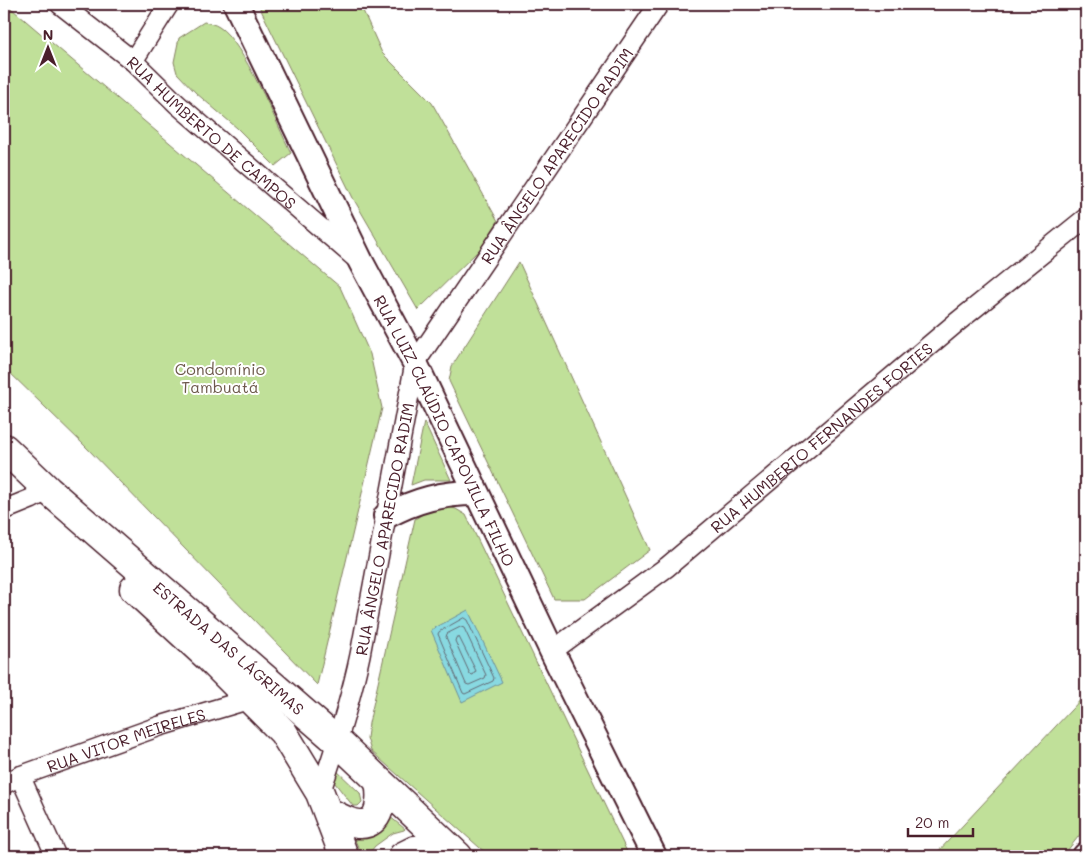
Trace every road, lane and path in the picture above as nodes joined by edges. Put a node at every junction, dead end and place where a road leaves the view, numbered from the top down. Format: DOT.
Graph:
graph roads {
  1 [pos="60,4"];
  2 [pos="169,4"];
  3 [pos="236,4"];
  4 [pos="659,4"];
  5 [pos="133,61"];
  6 [pos="1086,218"];
  7 [pos="361,262"];
  8 [pos="415,363"];
  9 [pos="4,448"];
  10 [pos="4,474"];
  11 [pos="476,492"];
  12 [pos="40,495"];
  13 [pos="4,510"];
  14 [pos="386,516"];
  15 [pos="552,651"];
  16 [pos="250,699"];
  17 [pos="338,742"];
  18 [pos="12,780"];
  19 [pos="379,782"];
  20 [pos="324,802"];
  21 [pos="455,854"];
  22 [pos="56,856"];
  23 [pos="344,856"];
  24 [pos="403,856"];
  25 [pos="654,856"];
  1 -- 5 [label="street, RUA HUMBERTO DE CAMPOS"];
  2 -- 5 [label="street"];
  3 -- 7 [label="street, RUA LUIZ CLAÚDIO CAPOVILLA FILHO"];
  4 -- 8 [label="street, RUA ÂNGELO APARECIDO RADIM"];
  5 -- 7 [label="street, RUA HUMBERTO DE CAMPOS"];
  6 -- 15 [label="street, RUA HUMBERTO FERNANDES FORTES"];
  7 -- 8 [label="street, RUA LUIZ CLAÚDIO CAPOVILLA FILHO"];
  8 -- 11 [label="street, RUA LUIZ CLAÚDIO CAPOVILLA FILHO"];
  8 -- 14 [label="street, RUA ÂNGELO APARECIDO RADIM"];
  9 -- 12 [label="main road, ESTRADA DAS LÁGRIMAS"];
  10 -- 12 [label="main road, ESTRADA DAS LÁGRIMAS"];
  11 -- 14 [label="street"];
  11 -- 15 [label="street, RUA LUIZ CLAÚDIO CAPOVILLA FILHO"];
  12 -- 13 [label="street"];
  12 -- 16 [label="main road, ESTRADA DAS LÁGRIMAS"];
  12 -- 17 [label="main road, ESTRADA DAS LÁGRIMAS"];
  14 -- 17 [label="street, RUA ÂNGELO APARECIDO RADIM"];
  15 -- 25 [label="street, RUA LUIZ CLAÚDIO CAPOVILLA FILHO"];
  16 -- 18 [label="street, RUA VITOR MEIRELES"];
  16 -- 20 [label="main road, ESTRADA DAS LÁGRIMAS"];
  17 -- 19 [label="main road, ESTRADA DAS LÁGRIMAS"];
  17 -- 20 [label="street, RUA ÂNGELO APARECIDO RADIM"];
  18 -- 22 [label="street"];
  19 -- 20 [label="main road"];
  19 -- 21 [label="main road, ESTRADA DAS LÁGRIMAS"];
  20 -- 23 [label="main road, ESTRADA DAS LÁGRIMAS"];
  21 -- 24 [label="main road"];
}
